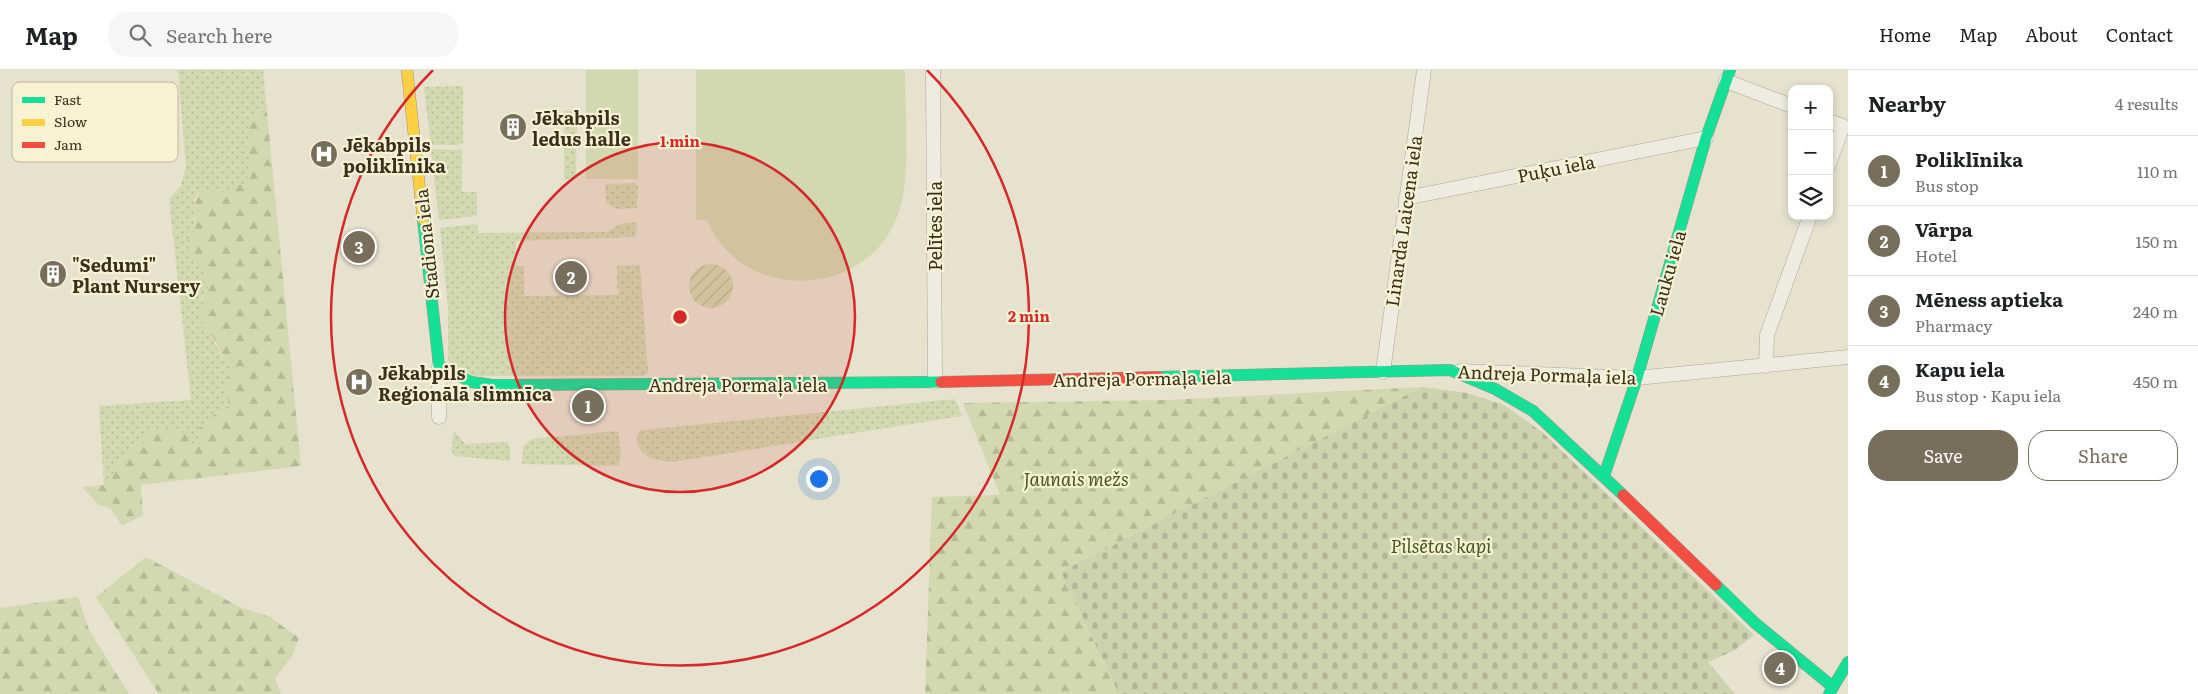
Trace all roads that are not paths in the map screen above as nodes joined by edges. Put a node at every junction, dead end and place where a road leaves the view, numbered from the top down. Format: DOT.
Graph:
graph roads {
  1 [pos="408,70"];
  2 [pos="933,70"];
  3 [pos="1424,70"];
  4 [pos="1728,76"];
  5 [pos="1788,104"];
  6 [pos="1833,122"];
  7 [pos="1706,138"];
  8 [pos="1833,153"];
  9 [pos="1406,198"];
  10 [pos="1809,220"];
  11 [pos="1848,357"];
  12 [pos="440,366"];
  13 [pos="1766,366"];
  14 [pos="1450,370"];
  15 [pos="1383,372"];
  16 [pos="1637,378"];
  17 [pos="935,382"];
  18 [pos="439,417"];
  19 [pos="1604,476"];
  20 [pos="1848,662"];
  21 [pos="1831,691"];
  1 -- 12 [label="street, Stadiona iela"];
  2 -- 17 [label="street, Pelītes iela"];
  3 -- 9 [label="street, Linarda Laicena iela"];
  4 -- 5 [label="street"];
  4 -- 7 [label="street, Lauku iela"];
  6 -- 8 [label="street"];
  7 -- 9 [label="street, Puķu iela"];
  7 -- 16 [label="street, Lauku iela"];
  9 -- 15 [label="street, Linarda Laicena iela"];
  10 -- 13 [label="street"];
  11 -- 13 [label="street, Andreja Pormaļa iela"];
  12 -- 17 [label="street, Andreja Pormaļa iela"];
  12 -- 18 [label="street, Stadiona iela"];
  13 -- 16 [label="street, Andreja Pormaļa iela"];
  14 -- 15 [label="street, Andreja Pormaļa iela"];
  14 -- 16 [label="street, Andreja Pormaļa iela"];
  14 -- 19 [label="street"];
  15 -- 17 [label="street, Andreja Pormaļa iela"];
  16 -- 19 [label="street, Lauku iela"];
  19 -- 21 [label="street"];
  20 -- 21 [label="street"];
}
